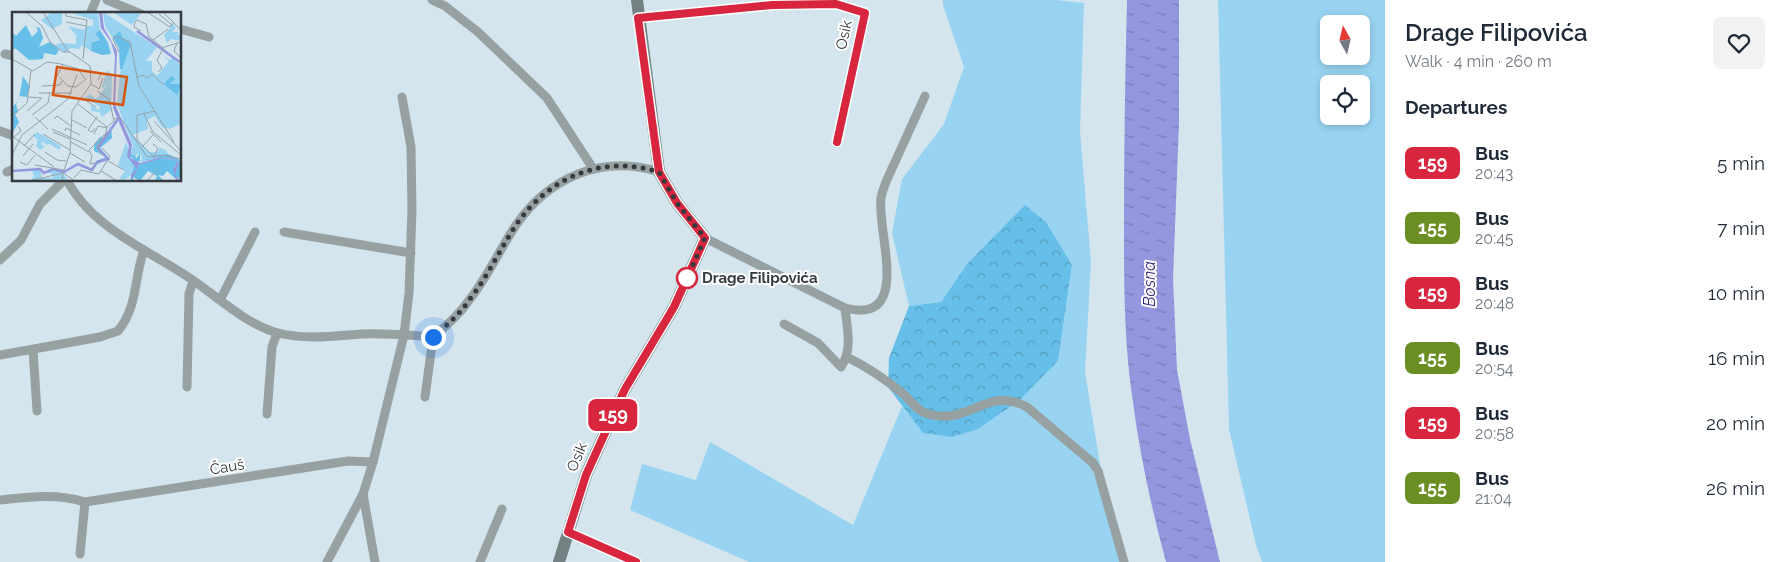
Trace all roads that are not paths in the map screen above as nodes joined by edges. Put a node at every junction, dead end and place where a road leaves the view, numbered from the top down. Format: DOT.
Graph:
graph roads {
  1 [pos="96,0"];
  2 [pos="107,0"];
  3 [pos="432,0"];
  4 [pos="637,0"];
  5 [pos="772,2"];
  6 [pos="91,12"];
  7 [pos="136,12"];
  8 [pos="638,18"];
  9 [pos="181,28"];
  10 [pos="209,38"];
  11 [pos="925,96"];
  12 [pos="402,97"];
  13 [pos="0,131"];
  14 [pos="12,135"];
  15 [pos="837,142"];
  16 [pos="592,168"];
  17 [pos="659,172"];
  18 [pos="65,181"];
  19 [pos="67,181"];
  20 [pos="255,232"];
  21 [pos="284,232"];
  22 [pos="705,238"];
  23 [pos="144,250"];
  24 [pos="411,253"];
  25 [pos="0,260"];
  26 [pos="193,280"];
  27 [pos="220,300"];
  28 [pos="846,308"];
  29 [pos="784,324"];
  30 [pos="277,332"];
  31 [pos="404,334"];
  32 [pos="433,337"];
  33 [pos="33,350"];
  34 [pos="0,356"];
  35 [pos="847,357"];
  36 [pos="187,387"];
  37 [pos="425,397"];
  38 [pos="37,411"];
  39 [pos="267,414"];
  40 [pos="373,462"];
  41 [pos="363,494"];
  42 [pos="0,500"];
  43 [pos="85,502"];
  44 [pos="502,509"];
  45 [pos="568,532"];
  46 [pos="80,554"];
  47 [pos="327,562"];
  48 [pos="375,562"];
  49 [pos="480,562"];
  50 [pos="559,562"];
  51 [pos="636,562"];
  52 [pos="1124,562"];
  1 -- 6 [label="street"];
  2 -- 7 [label="street"];
  3 -- 16 [label="street"];
  4 -- 8 [label="main road"];
  5 -- 8 [label="street, Osik"];
  5 -- 15 [label="street, Osik"];
  8 -- 17 [label="main road"];
  9 -- 10 [label="street"];
  11 -- 28 [label="street"];
  12 -- 24 [label="street"];
  13 -- 14 [label="street"];
  16 -- 17 [label="street"];
  16 -- 32 [label="street"];
  17 -- 22 [label="main road"];
  18 -- 25 [label="street"];
  19 -- 23 [label="street"];
  20 -- 27 [label="street"];
  21 -- 24 [label="street"];
  22 -- 28 [label="street"];
  22 -- 45 [label="main road, Osik"];
  23 -- 26 [label="street"];
  23 -- 33 [label="street"];
  24 -- 31 [label="street"];
  26 -- 27 [label="street"];
  26 -- 36 [label="street"];
  27 -- 30 [label="street"];
  28 -- 35 [label="street"];
  29 -- 35 [label="street"];
  30 -- 31 [label="street"];
  30 -- 39 [label="street"];
  31 -- 32 [label="street"];
  31 -- 40 [label="street"];
  32 -- 37 [label="street"];
  33 -- 34 [label="street"];
  33 -- 38 [label="street"];
  35 -- 52 [label="street"];
  40 -- 41 [label="street"];
  40 -- 43 [label="street, Čauš"];
  41 -- 47 [label="street"];
  41 -- 48 [label="street"];
  42 -- 43 [label="street, Čauš"];
  43 -- 46 [label="street"];
  44 -- 49 [label="street"];
  45 -- 50 [label="main road, Osik"];
  45 -- 51 [label="street"];
}
